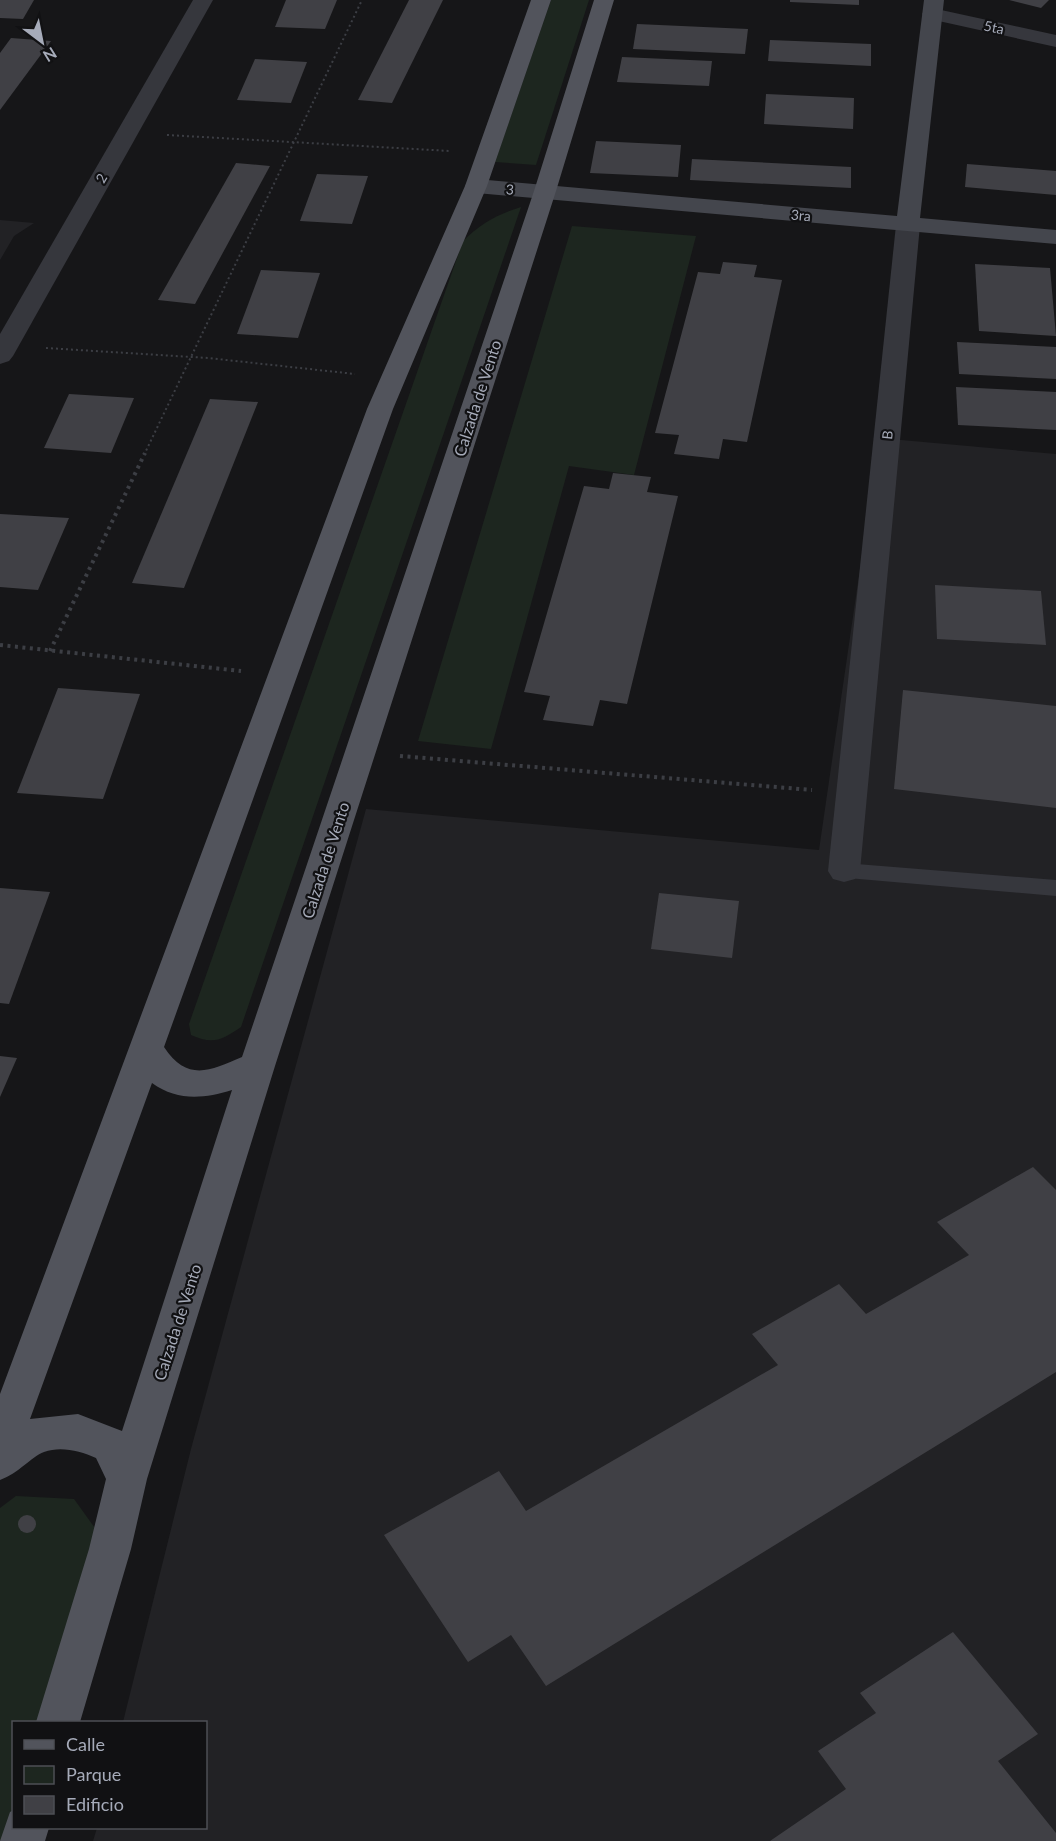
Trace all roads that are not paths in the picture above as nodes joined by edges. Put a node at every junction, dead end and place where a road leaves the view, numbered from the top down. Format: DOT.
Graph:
graph roads {
  1 [pos="203,0"];
  2 [pos="541,0"];
  3 [pos="604,0"];
  4 [pos="933,7"];
  5 [pos="1056,41"];
  6 [pos="476,186"];
  7 [pos="545,191"];
  8 [pos="908,225"];
  9 [pos="1056,237"];
  10 [pos="3,351"];
  11 [pos="844,871"];
  12 [pos="1056,888"];
  13 [pos="147,1050"];
  14 [pos="257,1066"];
  15 [pos="0,1448"];
  16 [pos="0,1462"];
  17 [pos="128,1479"];
  18 [pos="58,1721"];
  1 -- 10 [label="street, 2"];
  2 -- 6 [label="main road"];
  3 -- 7 [label="main road, Calzada de Vento"];
  4 -- 5 [label="street, 5ta"];
  4 -- 8 [label="street, B"];
  6 -- 7 [label="street, 3"];
  6 -- 13 [label="main road"];
  7 -- 8 [label="street, 3ra"];
  7 -- 14 [label="main road, Calzada de Vento"];
  8 -- 9 [label="street, 3ra"];
  8 -- 11 [label="street, B"];
  11 -- 12 [label="lane"];
  13 -- 14 [label="main road"];
  13 -- 15 [label="main road"];
  14 -- 17 [label="main road, Calzada de Vento"];
  16 -- 17 [label="main road"];
  17 -- 18 [label="main road, Calzada de Vento"];
}
